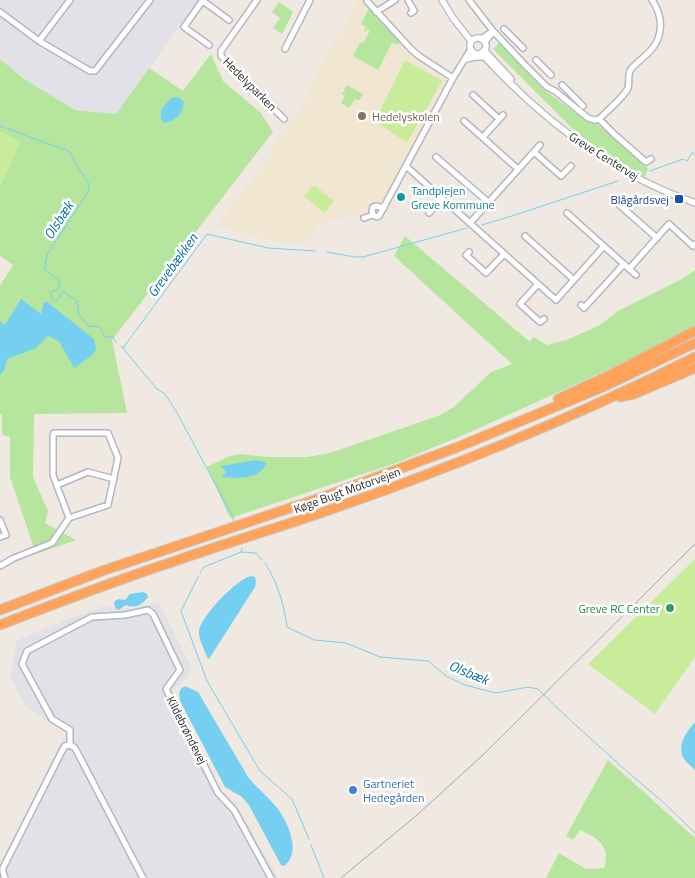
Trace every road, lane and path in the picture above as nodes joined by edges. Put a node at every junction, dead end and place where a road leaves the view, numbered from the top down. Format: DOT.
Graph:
graph roads {
  1 [pos="70,0"];
  2 [pos="150,0"];
  3 [pos="203,0"];
  4 [pos="257,0"];
  5 [pos="310,0"];
  6 [pos="395,0"];
  7 [pos="408,0"];
  8 [pos="442,0"];
  9 [pos="469,0"];
  10 [pos="652,0"];
  11 [pos="367,1"];
  12 [pos="0,12"];
  13 [pos="376,12"];
  14 [pos="411,13"];
  15 [pos="229,20"];
  16 [pos="504,29"];
  17 [pos="493,31"];
  18 [pos="478,40"];
  19 [pos="515,40"];
  20 [pos="39,41"];
  21 [pos="210,45"];
  22 [pos="508,47"];
  23 [pos="522,48"];
  24 [pos="285,49"];
  25 [pos="472,51"];
  26 [pos="482,51"];
  27 [pos="466,59"];
  28 [pos="536,60"];
  29 [pos="491,64"];
  30 [pos="544,68"];
  31 [pos="551,75"];
  32 [pos="536,77"];
  33 [pos="453,78"];
  34 [pos="562,85"];
  35 [pos="473,95"];
  36 [pos="523,95"];
  37 [pos="575,98"];
  38 [pos="570,103"];
  39 [pos="583,106"];
  40 [pos="284,118"];
  41 [pos="599,119"];
  42 [pos="464,121"];
  43 [pos="483,137"];
  44 [pos="540,145"];
  45 [pos="534,152"];
  46 [pos="436,157"];
  47 [pos="651,159"];
  48 [pos="406,166"];
  49 [pos="571,166"];
  50 [pos="518,169"];
  51 [pos="442,198"];
  52 [pos="619,199"];
  53 [pos="488,202"];
  54 [pos="695,203"];
  55 [pos="429,213"];
  56 [pos="567,213"];
  57 [pos="364,218"];
  58 [pos="470,223"];
  59 [pos="525,236"];
  60 [pos="657,238"];
  61 [pos="695,244"];
  62 [pos="604,246"];
  63 [pos="469,252"];
  64 [pos="504,254"];
  65 [pos="624,264"];
  66 [pos="629,269"];
  67 [pos="636,275"];
  68 [pos="574,280"];
  69 [pos="538,284"];
  70 [pos="581,305"];
  71 [pos="544,319"];
  72 [pos="695,331"];
  73 [pos="695,343"];
  74 [pos="695,357"];
  75 [pos="695,368"];
  76 [pos="608,399"];
  77 [pos="530,417"];
  78 [pos="114,480"];
  79 [pos="57,485"];
  80 [pos="69,518"];
  81 [pos="0,520"];
  82 [pos="0,537"];
  83 [pos="0,566"];
  84 [pos="0,610"];
  85 [pos="0,625"];
  86 [pos="70,745"];
  87 [pos="5,878"];
  88 [pos="142,878"];
  89 [pos="271,878"];
  1 -- 20 [label="street"];
  2 -- 20 [label="street"];
  3 -- 15 [label="street"];
  3 -- 21 [label="street"];
  4 -- 40 [label="street, Hedelyparken"];
  5 -- 24 [label="street"];
  6 -- 13 [label="street"];
  7 -- 14 [label="street"];
  8 -- 18 [label="street"];
  9 -- 17 [label="street"];
  10 -- 41 [label="street"];
  11 -- 13 [label="street"];
  12 -- 20 [label="street"];
  13 -- 33 [label="street"];
  16 -- 19 [label="street"];
  17 -- 18 [label="street"];
  17 -- 22 [label="street"];
  18 -- 25 [label="street"];
  18 -- 26 [label="street"];
  19 -- 22 [label="street"];
  19 -- 23 [label="street"];
  22 -- 32 [label="street"];
  25 -- 26 [label="street"];
  25 -- 27 [label="street"];
  26 -- 29 [label="street, Greve Centervej"];
  26 -- 36 [label="street, Greve Centervej"];
  27 -- 29 [label="street"];
  27 -- 33 [label="street"];
  28 -- 30 [label="street"];
  29 -- 36 [label="street, Greve Centervej"];
  30 -- 31 [label="street"];
  30 -- 32 [label="street"];
  32 -- 38 [label="street"];
  33 -- 48 [label="street"];
  34 -- 37 [label="street"];
  35 -- 43 [label="street"];
  36 -- 54 [label="street, Greve Centervej"];
  37 -- 38 [label="street"];
  37 -- 39 [label="street"];
  38 -- 41 [label="street"];
  41 -- 47 [label="street"];
  42 -- 43 [label="street"];
  43 -- 50 [label="street"];
  44 -- 45 [label="street"];
  45 -- 49 [label="street"];
  45 -- 50 [label="street"];
  46 -- 53 [label="street"];
  48 -- 51 [label="street"];
  48 -- 57 [label="street"];
  50 -- 53 [label="street"];
  51 -- 55 [label="street"];
  51 -- 58 [label="street"];
  52 -- 60 [label="street"];
  53 -- 58 [label="street"];
  56 -- 62 [label="street"];
  58 -- 64 [label="street"];
  59 -- 68 [label="street"];
  60 -- 61 [label="street"];
  60 -- 66 [label="street"];
  62 -- 65 [label="street"];
  62 -- 68 [label="street"];
  63 -- 64 [label="street"];
  64 -- 69 [label="street"];
  65 -- 66 [label="street"];
  65 -- 70 [label="street"];
  66 -- 67 [label="street"];
  68 -- 69 [label="street"];
  69 -- 71 [label="street"];
  72 -- 77 [label="highway"];
  73 -- 77 [label="highway, Køge Bugt Motorvejen"];
  74 -- 76 [label="highway, Køge Bugt Motorvejen"];
  75 -- 76 [label="highway"];
  76 -- 85 [label="highway, Køge Bugt Motorvejen"];
  77 -- 84 [label="highway, Køge Bugt Motorvejen"];
  78 -- 79 [label="street"];
  78 -- 79 [label="street"];
  78 -- 80 [label="street"];
  79 -- 80 [label="street"];
  80 -- 83 [label="street"];
  81 -- 82 [label="street"];
  86 -- 87 [label="street"];
  86 -- 88 [label="street, Kildebrøndevej"];
  86 -- 89 [label="street, Kildebrøndevej"];
}
